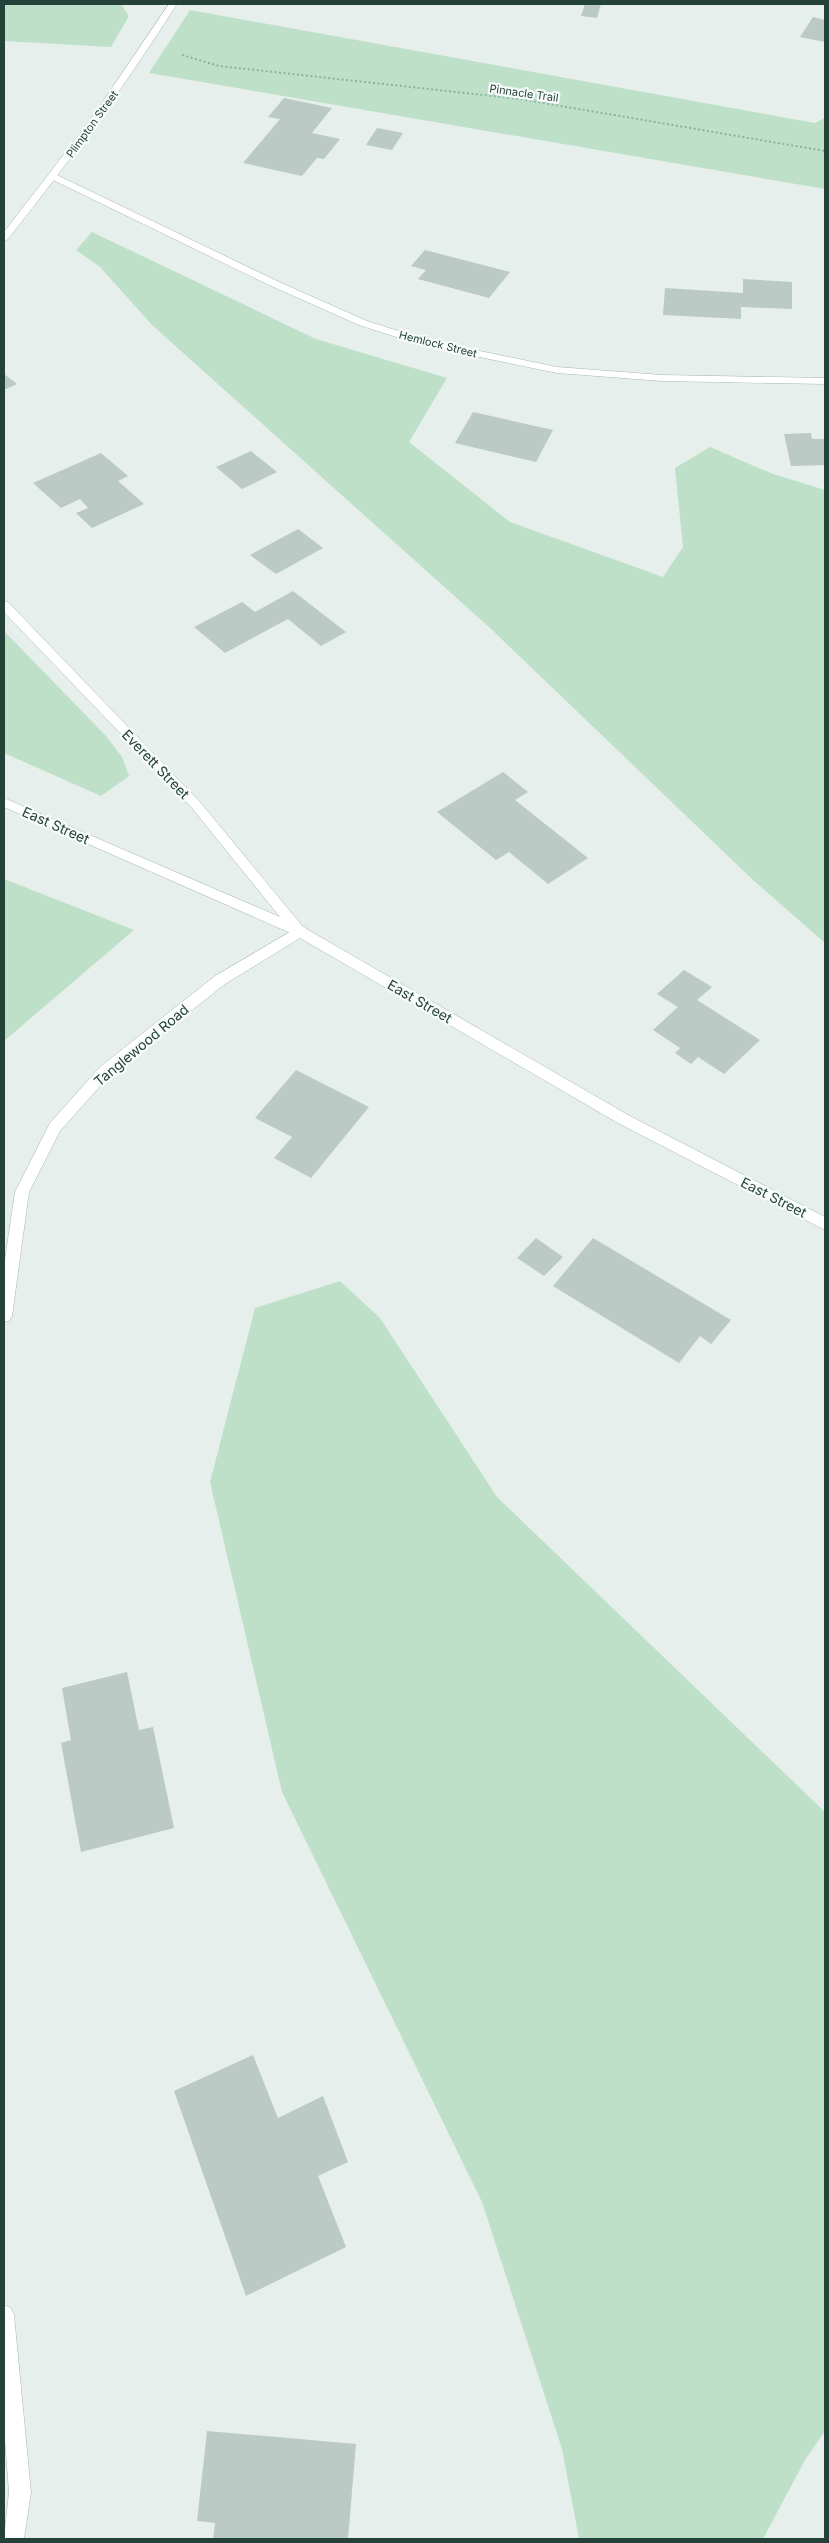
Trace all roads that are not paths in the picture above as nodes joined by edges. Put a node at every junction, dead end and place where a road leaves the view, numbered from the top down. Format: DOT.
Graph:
graph roads {
  1 [pos="173,4"];
  2 [pos="54,177"];
  3 [pos="4,238"];
  4 [pos="825,381"];
  5 [pos="4,605"];
  6 [pos="4,802"];
  7 [pos="300,931"];
  8 [pos="825,1224"];
  9 [pos="4,1316"];
  10 [pos="4,2315"];
  11 [pos="13,2539"];
  1 -- 2 [label="street, Plimpton Street"];
  2 -- 3 [label="street, Plimpton Street"];
  2 -- 4 [label="street, Hemlock Street"];
  5 -- 7 [label="street, Everett Street"];
  6 -- 7 [label="street, East Street"];
  7 -- 8 [label="street, East Street"];
  7 -- 9 [label="street, Tanglewood Road"];
  10 -- 11 [label="street"];
}
